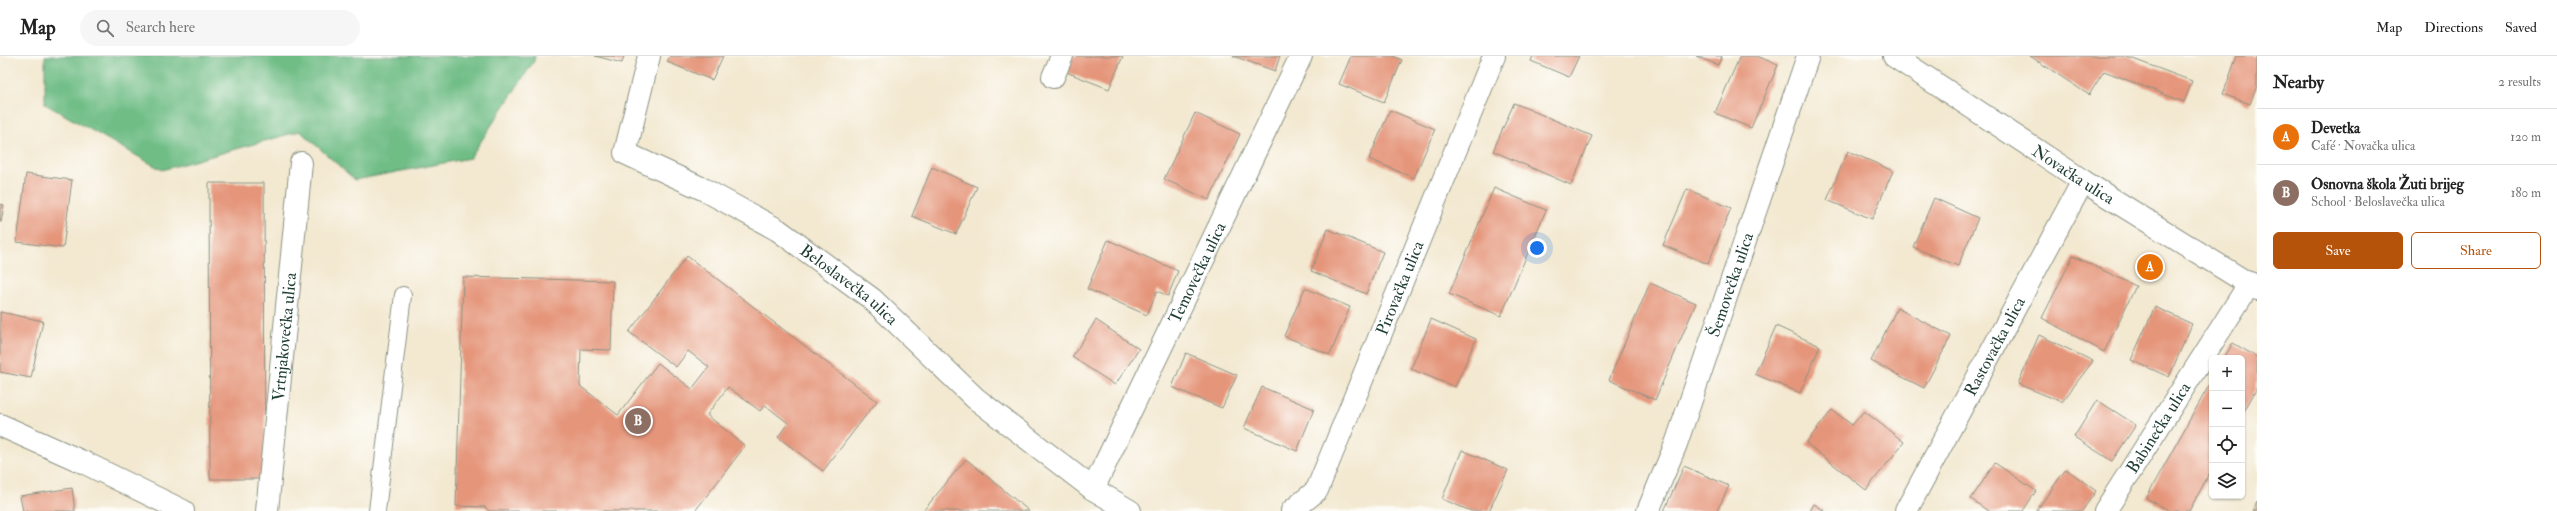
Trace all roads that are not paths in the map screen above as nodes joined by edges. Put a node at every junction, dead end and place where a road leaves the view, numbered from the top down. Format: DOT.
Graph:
graph roads {
  1 [pos="649,56"];
  2 [pos="1062,56"];
  3 [pos="1301,56"];
  4 [pos="1494,56"];
  5 [pos="1808,56"];
  6 [pos="1894,56"];
  7 [pos="1053,77"];
  8 [pos="300,163"];
  9 [pos="2083,181"];
  10 [pos="2253,286"];
  11 [pos="404,295"];
  12 [pos="0,425"];
  13 [pos="1093,489"];
  14 [pos="184,511"];
  15 [pos="266,511"];
  16 [pos="377,511"];
  17 [pos="1130,511"];
  18 [pos="1292,511"];
  19 [pos="1648,511"];
  20 [pos="1906,511"];
  21 [pos="2105,511"];
  1 -- 13 [label="street, Beloslavečka ulica"];
  2 -- 7 [label="street"];
  3 -- 13 [label="street, Temovečka ulica"];
  4 -- 18 [label="street, Pirovačka ulica"];
  5 -- 19 [label="street, Šemovečka ulica"];
  6 -- 9 [label="street, Novačka ulica"];
  8 -- 15 [label="street, Vrtnjakovečka ulica"];
  9 -- 10 [label="street, Novačka ulica"];
  9 -- 20 [label="street, Rastovačka ulica"];
  10 -- 21 [label="street, Babinečka ulica"];
  11 -- 16 [label="lane"];
  12 -- 14 [label="street"];
  13 -- 17 [label="street, Beloslavečka ulica"];
}
